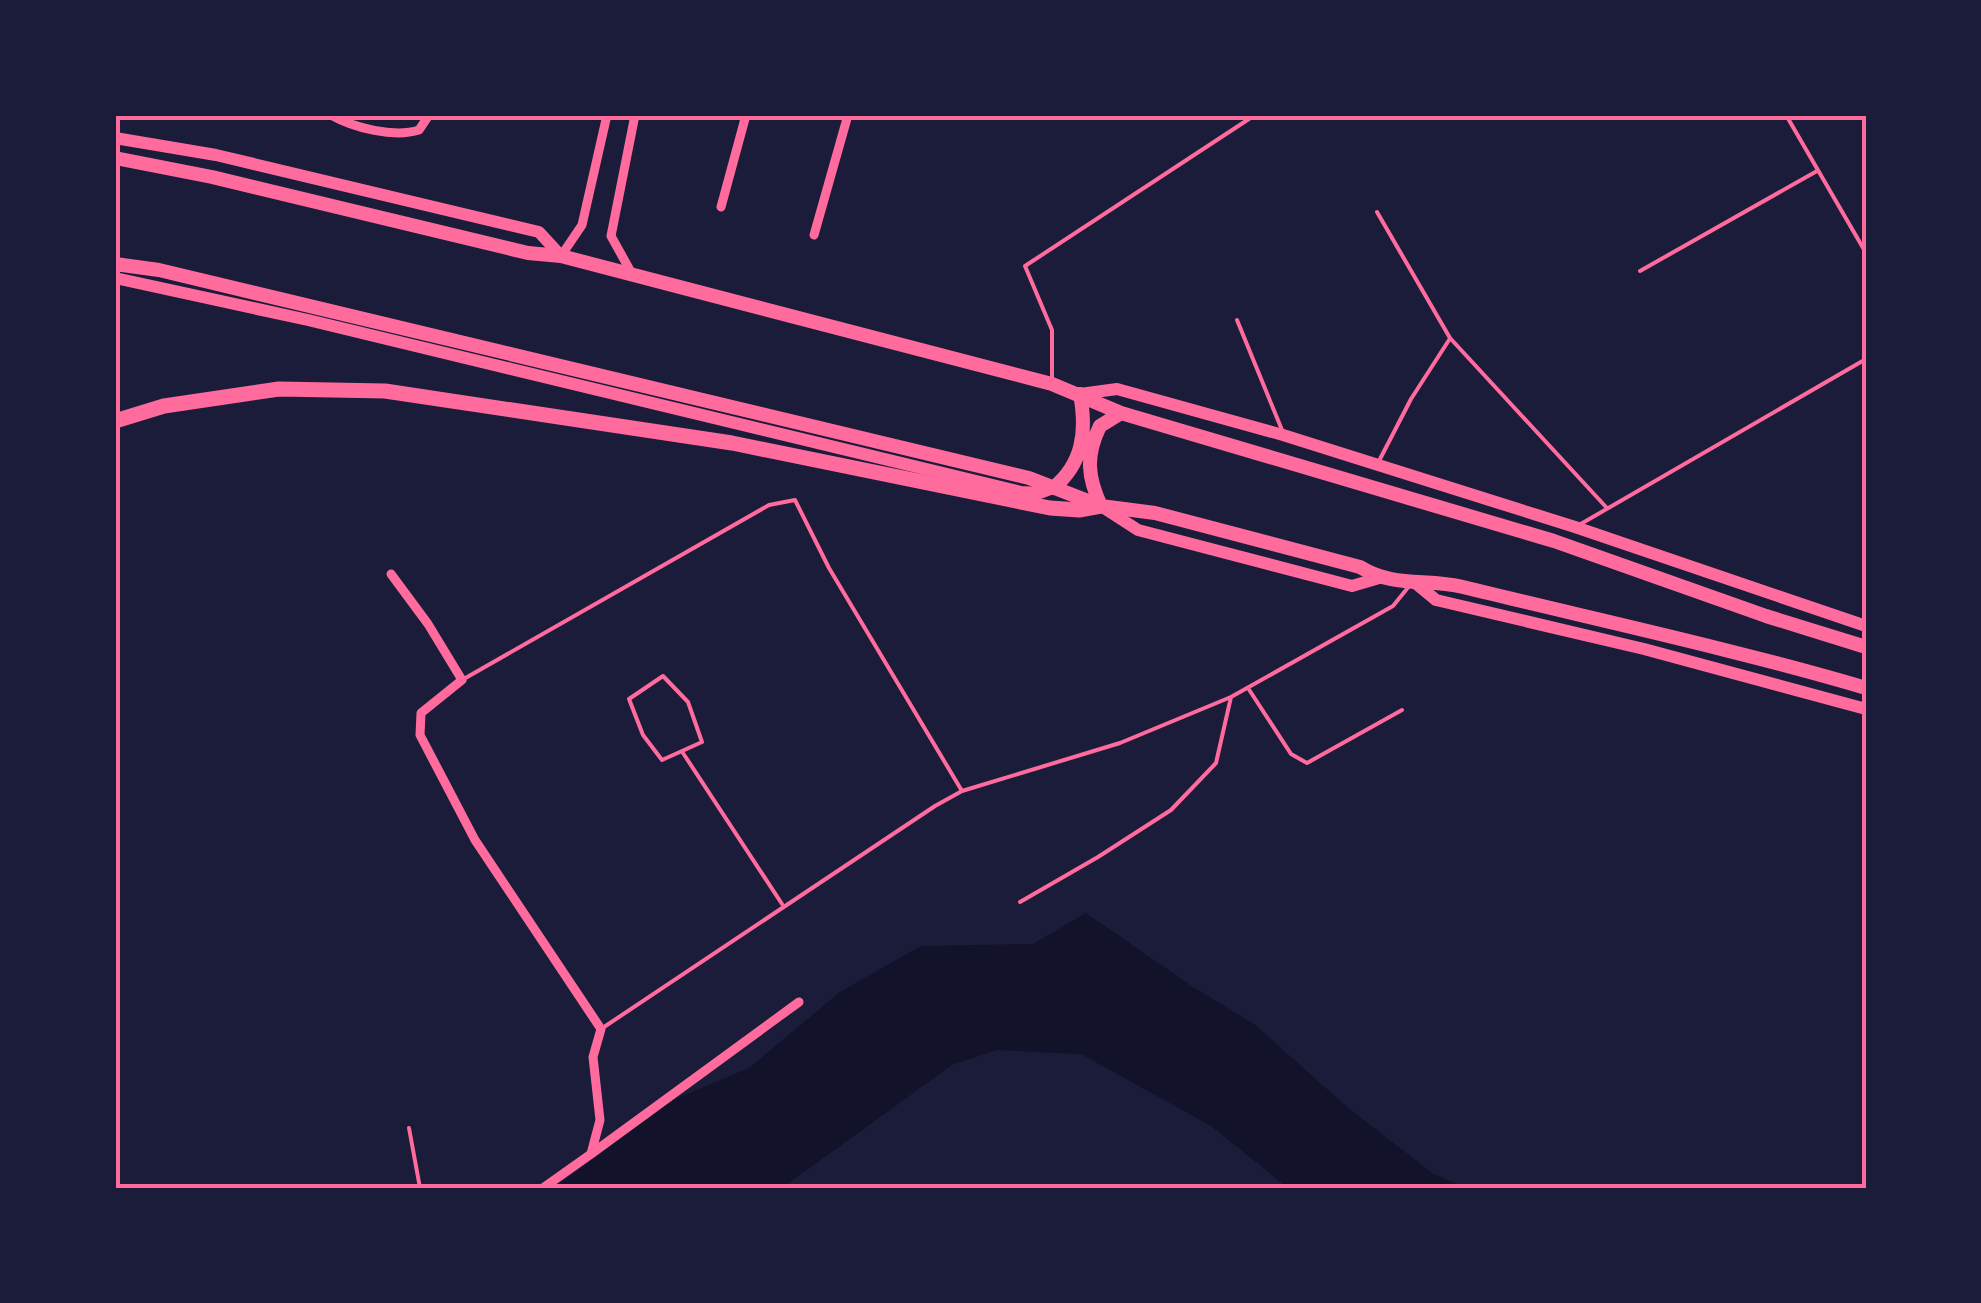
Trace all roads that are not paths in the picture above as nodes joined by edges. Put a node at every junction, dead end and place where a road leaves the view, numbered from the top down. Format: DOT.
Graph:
graph roads {
  1 [pos="331,115"];
  2 [pos="428,115"];
  3 [pos="607,115"];
  4 [pos="635,115"];
  5 [pos="746,115"];
  6 [pos="848,115"];
  7 [pos="1255,115"];
  8 [pos="1786,115"];
  9 [pos="115,138"];
  10 [pos="216,155"];
  11 [pos="115,158"];
  12 [pos="1817,171"];
  13 [pos="212,177"];
  14 [pos="721,207"];
  15 [pos="1377,212"];
  16 [pos="814,235"];
  17 [pos="1866,253"];
  18 [pos="561,256"];
  19 [pos="115,264"];
  20 [pos="1640,271"];
  21 [pos="633,274"];
  22 [pos="115,278"];
  23 [pos="1237,320"];
  24 [pos="1450,338"];
  25 [pos="1866,359"];
  26 [pos="1052,384"];
  27 [pos="1080,394"];
  28 [pos="1121,413"];
  29 [pos="115,421"];
  30 [pos="1283,434"];
  31 [pos="1277,458"];
  32 [pos="1377,466"];
  33 [pos="1367,486"];
  34 [pos="1052,488"];
  35 [pos="1102,506"];
  36 [pos="1606,507"];
  37 [pos="1575,528"];
  38 [pos="1554,541"];
  39 [pos="391,574"];
  40 [pos="1413,582"];
  41 [pos="1866,626"];
  42 [pos="1866,647"];
  43 [pos="462,680"];
  44 [pos="1248,688"];
  45 [pos="1866,688"];
  46 [pos="1232,697"];
  47 [pos="1866,709"];
  48 [pos="1402,710"];
  49 [pos="684,754"];
  50 [pos="962,791"];
  51 [pos="1020,902"];
  52 [pos="782,906"];
  53 [pos="799,1002"];
  54 [pos="601,1029"];
  55 [pos="409,1128"];
  56 [pos="591,1154"];
  57 [pos="420,1188"];
  58 [pos="543,1188"];
  1 -- 2 [label="street"];
  3 -- 18 [label="street"];
  4 -- 21 [label="street"];
  5 -- 14 [label="street"];
  6 -- 16 [label="street"];
  7 -- 26 [label="lane"];
  8 -- 12 [label="lane"];
  9 -- 10 [label="main road"];
  10 -- 13 [label="main road"];
  10 -- 18 [label="main road"];
  11 -- 13 [label="highway"];
  12 -- 17 [label="lane"];
  12 -- 20 [label="lane"];
  13 -- 18 [label="highway"];
  15 -- 24 [label="lane"];
  18 -- 21 [label="highway"];
  19 -- 34 [label="highway"];
  21 -- 26 [label="highway"];
  22 -- 34 [label="main road"];
  23 -- 30 [label="lane"];
  24 -- 32 [label="lane"];
  24 -- 36 [label="lane"];
  25 -- 36 [label="lane"];
  26 -- 27 [label="highway"];
  27 -- 28 [label="highway"];
  27 -- 30 [label="main road"];
  27 -- 34 [label="highway"];
  28 -- 31 [label="highway"];
  28 -- 35 [label="highway"];
  29 -- 35 [label="highway"];
  30 -- 31 [label="main road"];
  30 -- 32 [label="main road"];
  31 -- 33 [label="highway"];
  32 -- 33 [label="main road"];
  32 -- 37 [label="main road"];
  33 -- 38 [label="highway"];
  34 -- 35 [label="highway"];
  35 -- 40 [label="highway"];
  36 -- 37 [label="lane"];
  37 -- 38 [label="lane"];
  37 -- 41 [label="main road"];
  38 -- 42 [label="highway"];
  39 -- 43 [label="street"];
  40 -- 44 [label="lane"];
  40 -- 45 [label="highway"];
  40 -- 47 [label="main road"];
  43 -- 50 [label="lane"];
  43 -- 54 [label="street"];
  44 -- 46 [label="lane"];
  44 -- 48 [label="lane"];
  46 -- 50 [label="lane"];
  46 -- 51 [label="lane"];
  49 -- 49 [label="lane"];
  49 -- 52 [label="lane"];
  50 -- 52 [label="lane"];
  52 -- 54 [label="lane"];
  53 -- 56 [label="street"];
  54 -- 56 [label="street"];
  55 -- 57 [label="lane"];
  56 -- 58 [label="street"];
}
